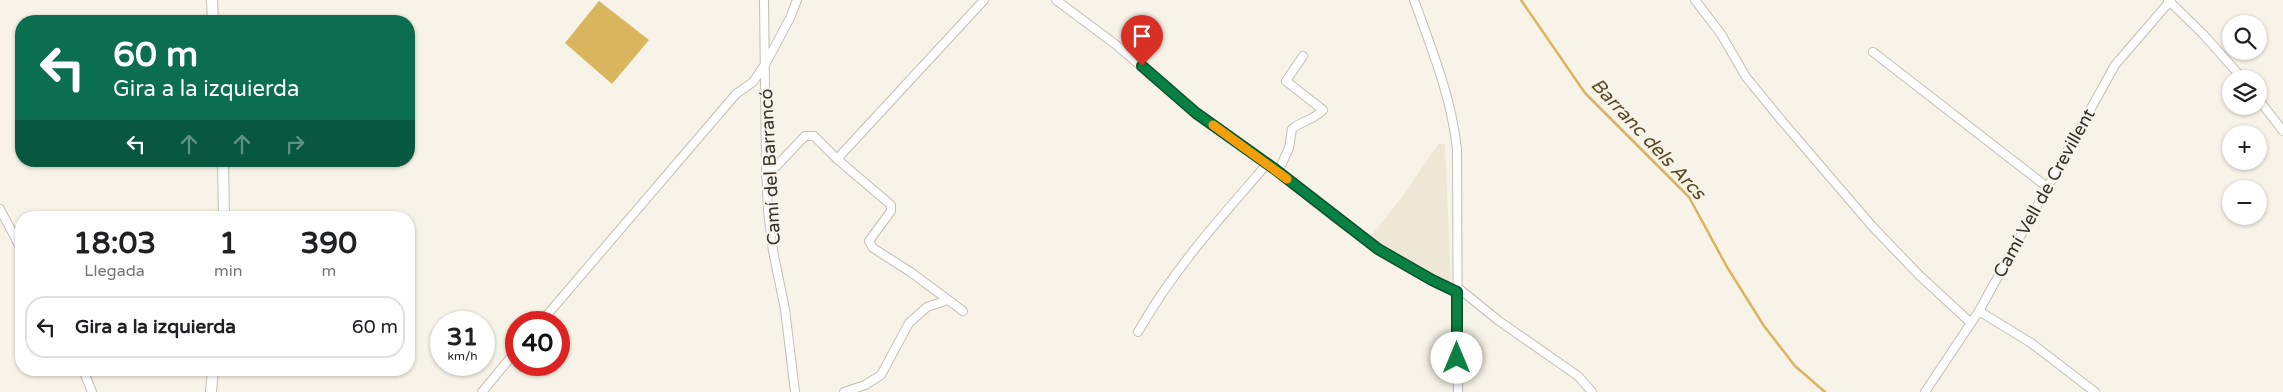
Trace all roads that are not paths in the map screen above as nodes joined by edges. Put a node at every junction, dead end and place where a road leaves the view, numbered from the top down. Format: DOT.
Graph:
graph roads {
  1 [pos="212,0"];
  2 [pos="764,0"];
  3 [pos="797,0"];
  4 [pos="984,0"];
  5 [pos="1056,0"];
  6 [pos="1414,0"];
  7 [pos="1695,0"];
  8 [pos="2170,0"];
  9 [pos="213,15"];
  10 [pos="1873,52"];
  11 [pos="1303,56"];
  12 [pos="766,63"];
  13 [pos="2234,70"];
  14 [pos="2267,110"];
  15 [pos="2283,131"];
  16 [pos="837,159"];
  17 [pos="1267,164"];
  18 [pos="223,167"];
  19 [pos="1278,172"];
  20 [pos="766,177"];
  21 [pos="2047,187"];
  22 [pos="0,209"];
  23 [pos="224,211"];
  24 [pos="15,238"];
  25 [pos="1457,289"];
  26 [pos="948,300"];
  27 [pos="550,311"];
  28 [pos="963,311"];
  29 [pos="1979,311"];
  30 [pos="1971,323"];
  31 [pos="1138,332"];
  32 [pos="505,364"];
  33 [pos="85,376"];
  34 [pos="213,376"];
  35 [pos="859,387"];
  36 [pos="92,392"];
  37 [pos="212,392"];
  38 [pos="482,392"];
  39 [pos="794,392"];
  40 [pos="844,392"];
  41 [pos="868,392"];
  42 [pos="1458,392"];
  43 [pos="1592,392"];
  44 [pos="1926,392"];
  45 [pos="2095,392"];
  1 -- 9 [label="main road"];
  2 -- 12 [label="street, Camí del Barrancó"];
  3 -- 12 [label="street"];
  4 -- 16 [label="street"];
  5 -- 17 [label="street"];
  6 -- 25 [label="street"];
  7 -- 30 [label="street"];
  8 -- 13 [label="street"];
  8 -- 21 [label="street, Camí Vell de Crevillent"];
  10 -- 21 [label="street"];
  11 -- 19 [label="street"];
  12 -- 20 [label="street, Camí del Barrancó"];
  12 -- 27 [label="street"];
  14 -- 15 [label="street"];
  16 -- 20 [label="street"];
  16 -- 26 [label="street"];
  17 -- 19 [label="street"];
  17 -- 31 [label="street"];
  18 -- 23 [label="main road"];
  19 -- 25 [label="street"];
  20 -- 39 [label="street, Camí del Barrancó"];
  21 -- 29 [label="street, Camí Vell de Crevillent"];
  22 -- 24 [label="street"];
  25 -- 42 [label="street"];
  25 -- 43 [label="street"];
  26 -- 28 [label="street"];
  26 -- 35 [label="street"];
  29 -- 30 [label="street, Camí Vell de Crevillent"];
  29 -- 45 [label="street"];
  30 -- 44 [label="street, Camí Vell de Crevillent"];
  32 -- 38 [label="street"];
  33 -- 36 [label="street"];
  34 -- 37 [label="main road"];
  35 -- 40 [label="street"];
  35 -- 41 [label="street"];
}
